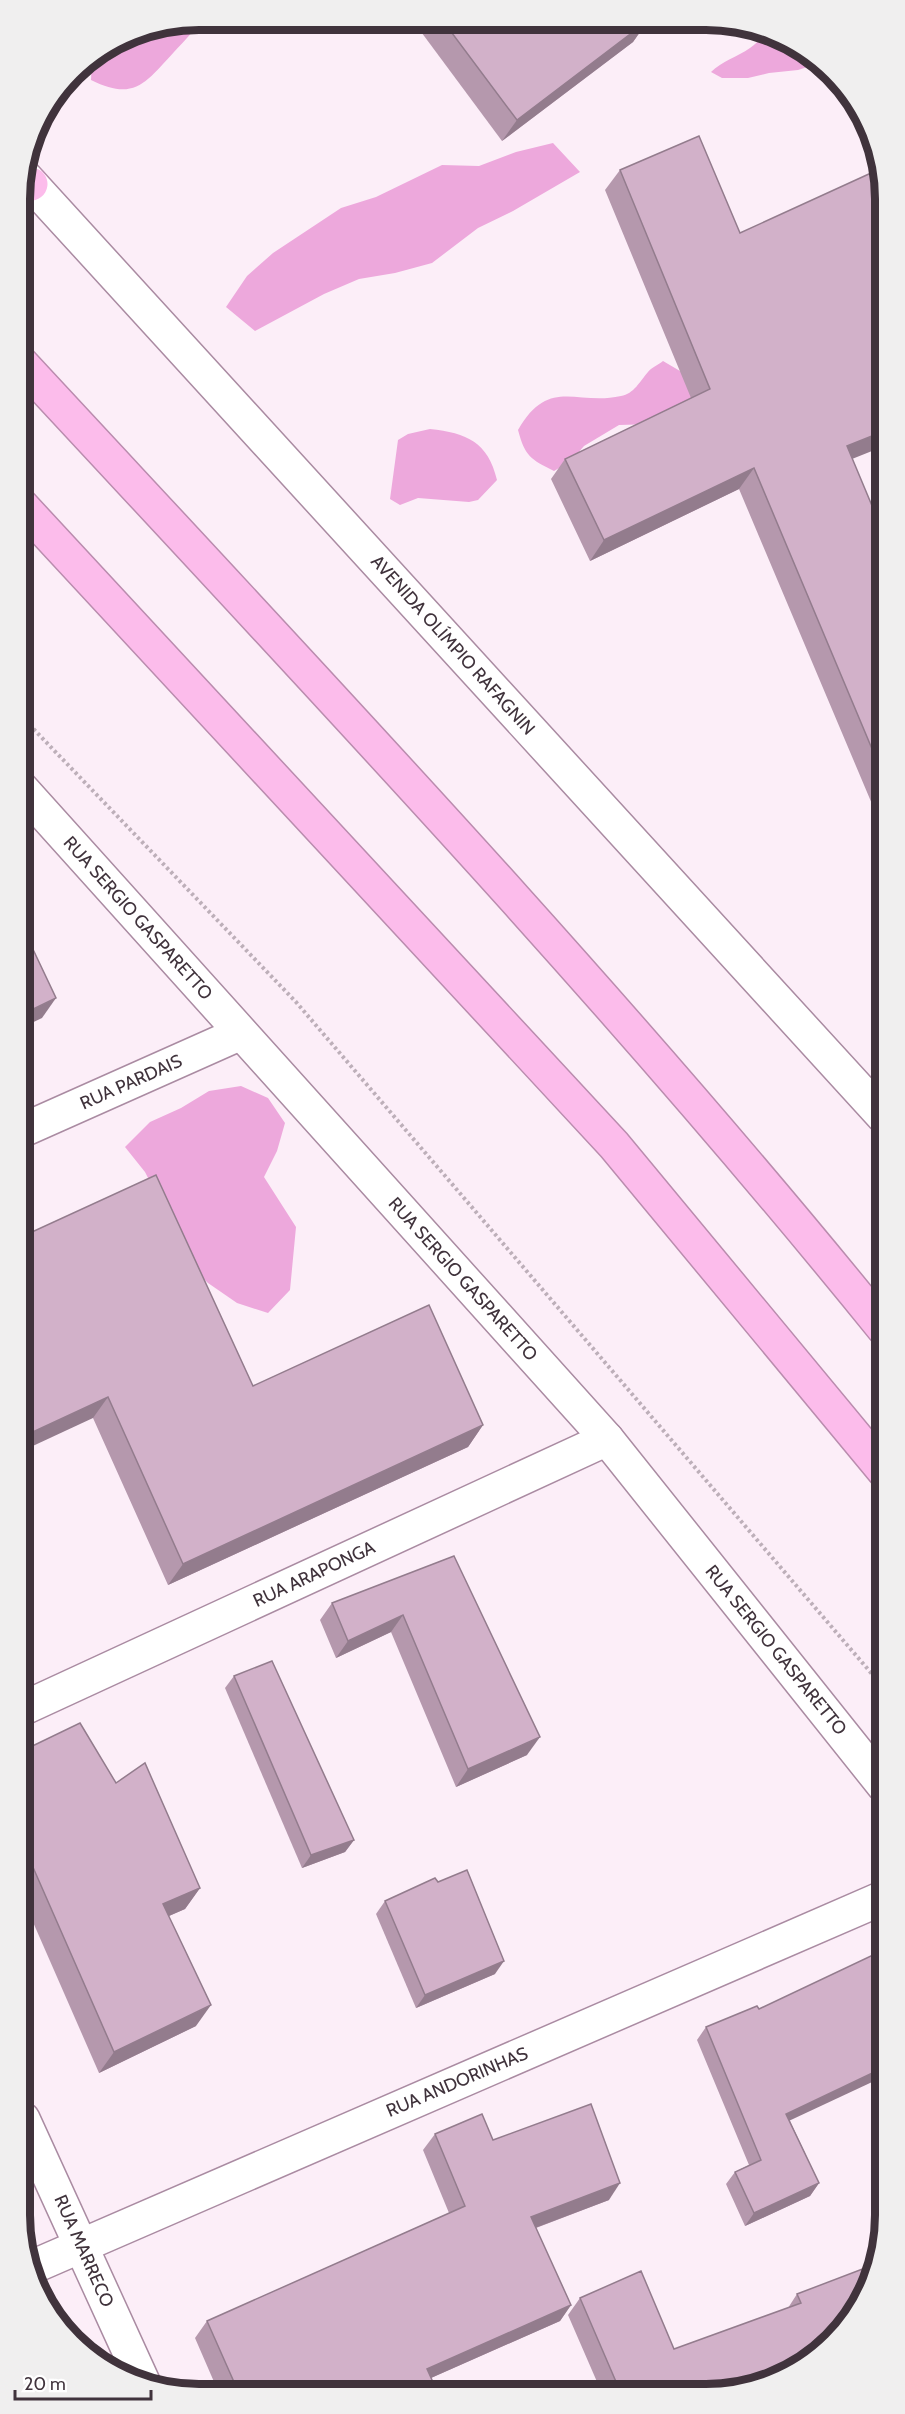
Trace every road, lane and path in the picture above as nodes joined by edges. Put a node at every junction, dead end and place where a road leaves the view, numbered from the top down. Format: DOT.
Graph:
graph roads {
  1 [pos="30,188"];
  2 [pos="30,373"];
  3 [pos="30,515"];
  4 [pos="30,725"];
  5 [pos="30,798"];
  6 [pos="242,1033"];
  7 [pos="875,1106"];
  8 [pos="30,1127"];
  9 [pos="875,1318"];
  10 [pos="607,1439"];
  11 [pos="875,1460"];
  12 [pos="875,1678"];
  13 [pos="30,1705"];
  14 [pos="875,1775"];
  15 [pos="875,1901"];
  16 [pos="30,2134"];
  17 [pos="81,2244"];
  18 [pos="38,2264"];
  19 [pos="139,2373"];
  1 -- 7 [label="street, AVENIDA OLÍMPIO RAFAGNIN"];
  2 -- 9 [label="highway"];
  3 -- 11 [label="highway"];
  4 -- 12 [label="path"];
  5 -- 6 [label="street, RUA SERGIO GASPARETTO"];
  6 -- 8 [label="street, RUA PARDAIS"];
  6 -- 10 [label="street, RUA SERGIO GASPARETTO"];
  10 -- 13 [label="street, RUA ARAPONGA"];
  10 -- 14 [label="street, RUA SERGIO GASPARETTO"];
  15 -- 17 [label="street, RUA ANDORINHAS"];
  16 -- 17 [label="street, RUA MARRECO"];
  17 -- 18 [label="street, RUA ANDORINHAS"];
  17 -- 19 [label="street, RUA MARRECO"];
}
